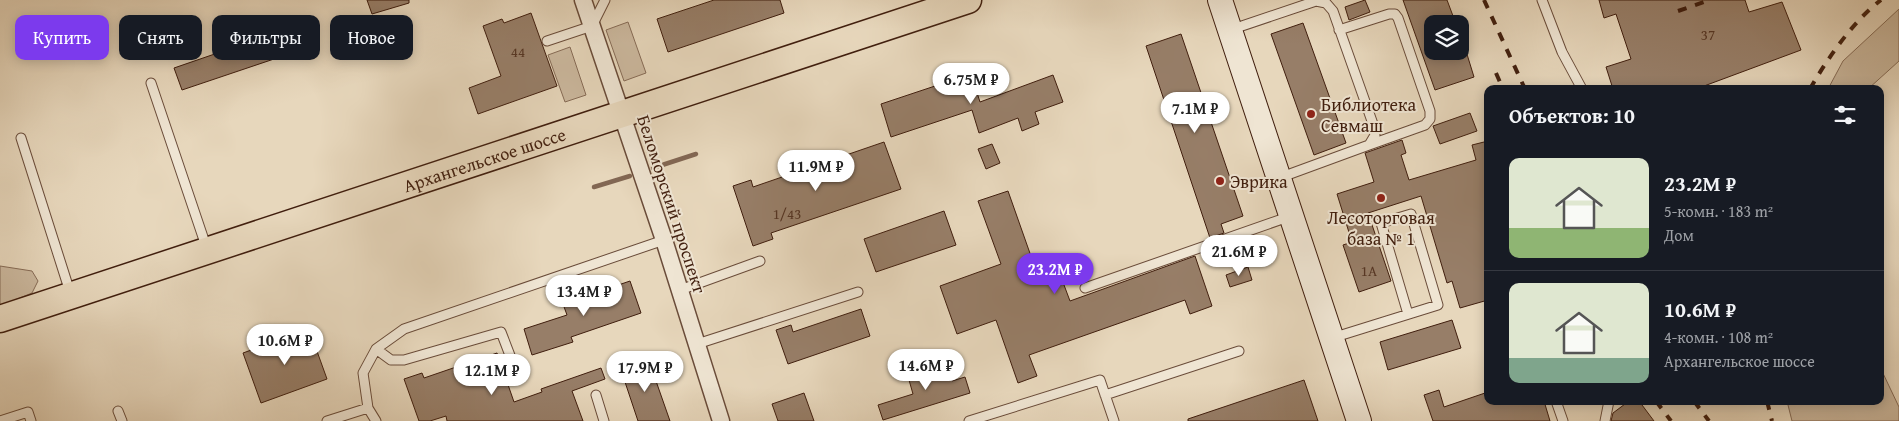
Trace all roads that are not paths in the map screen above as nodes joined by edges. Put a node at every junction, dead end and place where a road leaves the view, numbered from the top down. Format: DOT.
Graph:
graph roads {
  1 [pos="583,0"];
  2 [pos="605,0"];
  3 [pos="966,0"];
  4 [pos="1220,0"];
  5 [pos="1542,0"];
  6 [pos="592,26"];
  7 [pos="1230,30"];
  8 [pos="1339,30"];
  9 [pos="547,41"];
  10 [pos="151,83"];
  11 [pos="1580,85"];
  12 [pos="622,114"];
  13 [pos="21,138"];
  14 [pos="1369,145"];
  15 [pos="1279,178"];
  16 [pos="1291,216"];
  17 [pos="664,240"];
  18 [pos="208,252"];
  19 [pos="760,261"];
  20 [pos="1085,288"];
  21 [pos="680,290"];
  22 [pos="858,292"];
  23 [pos="72,296"];
  24 [pos="1408,314"];
  25 [pos="0,320"];
  26 [pos="1332,338"];
  27 [pos="697,344"];
  28 [pos="376,349"];
  29 [pos="1239,350"];
  30 [pos="516,371"];
  31 [pos="596,395"];
  32 [pos="1105,395"];
  33 [pos="1557,405"];
  34 [pos="1608,405"];
  35 [pos="368,408"];
  36 [pos="118,411"];
  37 [pos="0,421"];
  38 [pos="31,421"];
  39 [pos="122,421"];
  40 [pos="327,421"];
  41 [pos="376,421"];
  42 [pos="604,421"];
  43 [pos="721,421"];
  44 [pos="969,421"];
  45 [pos="1114,421"];
  46 [pos="1359,421"];
  47 [pos="1563,421"];
  48 [pos="1605,421"];
  1 -- 6 [label="street, Беломорский проспект"];
  2 -- 6 [label="lane"];
  3 -- 12 [label="main road, Архангельское шоссе"];
  4 -- 7 [label="main road"];
  5 -- 11 [label="lane"];
  6 -- 9 [label="lane"];
  6 -- 12 [label="street, Беломорский проспект"];
  7 -- 8 [label="lane"];
  7 -- 15 [label="main road"];
  8 -- 14 [label="lane"];
  8 -- 14 [label="lane"];
  10 -- 18 [label="lane"];
  12 -- 17 [label="street, Беломорский проспект"];
  12 -- 18 [label="main road, Архангельское шоссе"];
  13 -- 23 [label="lane"];
  14 -- 15 [label="lane"];
  15 -- 16 [label="main road"];
  16 -- 20 [label="lane"];
  16 -- 26 [label="main road"];
  17 -- 21 [label="street, Беломорский проспект"];
  17 -- 28 [label="lane"];
  18 -- 23 [label="main road, Архангельское шоссе"];
  19 -- 21 [label="lane"];
  21 -- 27 [label="street, Беломорский проспект"];
  22 -- 27 [label="lane"];
  23 -- 25 [label="main road, Архангельское шоссе"];
  24 -- 24 [label="lane"];
  24 -- 26 [label="lane"];
  26 -- 46 [label="main road"];
  27 -- 43 [label="street, Беломорский проспект"];
  28 -- 30 [label="lane"];
  28 -- 35 [label="lane"];
  29 -- 32 [label="lane"];
  31 -- 42 [label="lane"];
  32 -- 44 [label="lane"];
  32 -- 45 [label="lane"];
  33 -- 47 [label="lane"];
  34 -- 48 [label="lane"];
  35 -- 40 [label="lane"];
  35 -- 41 [label="lane"];
  36 -- 39 [label="lane"];
  37 -- 38 [label="lane"];
}
